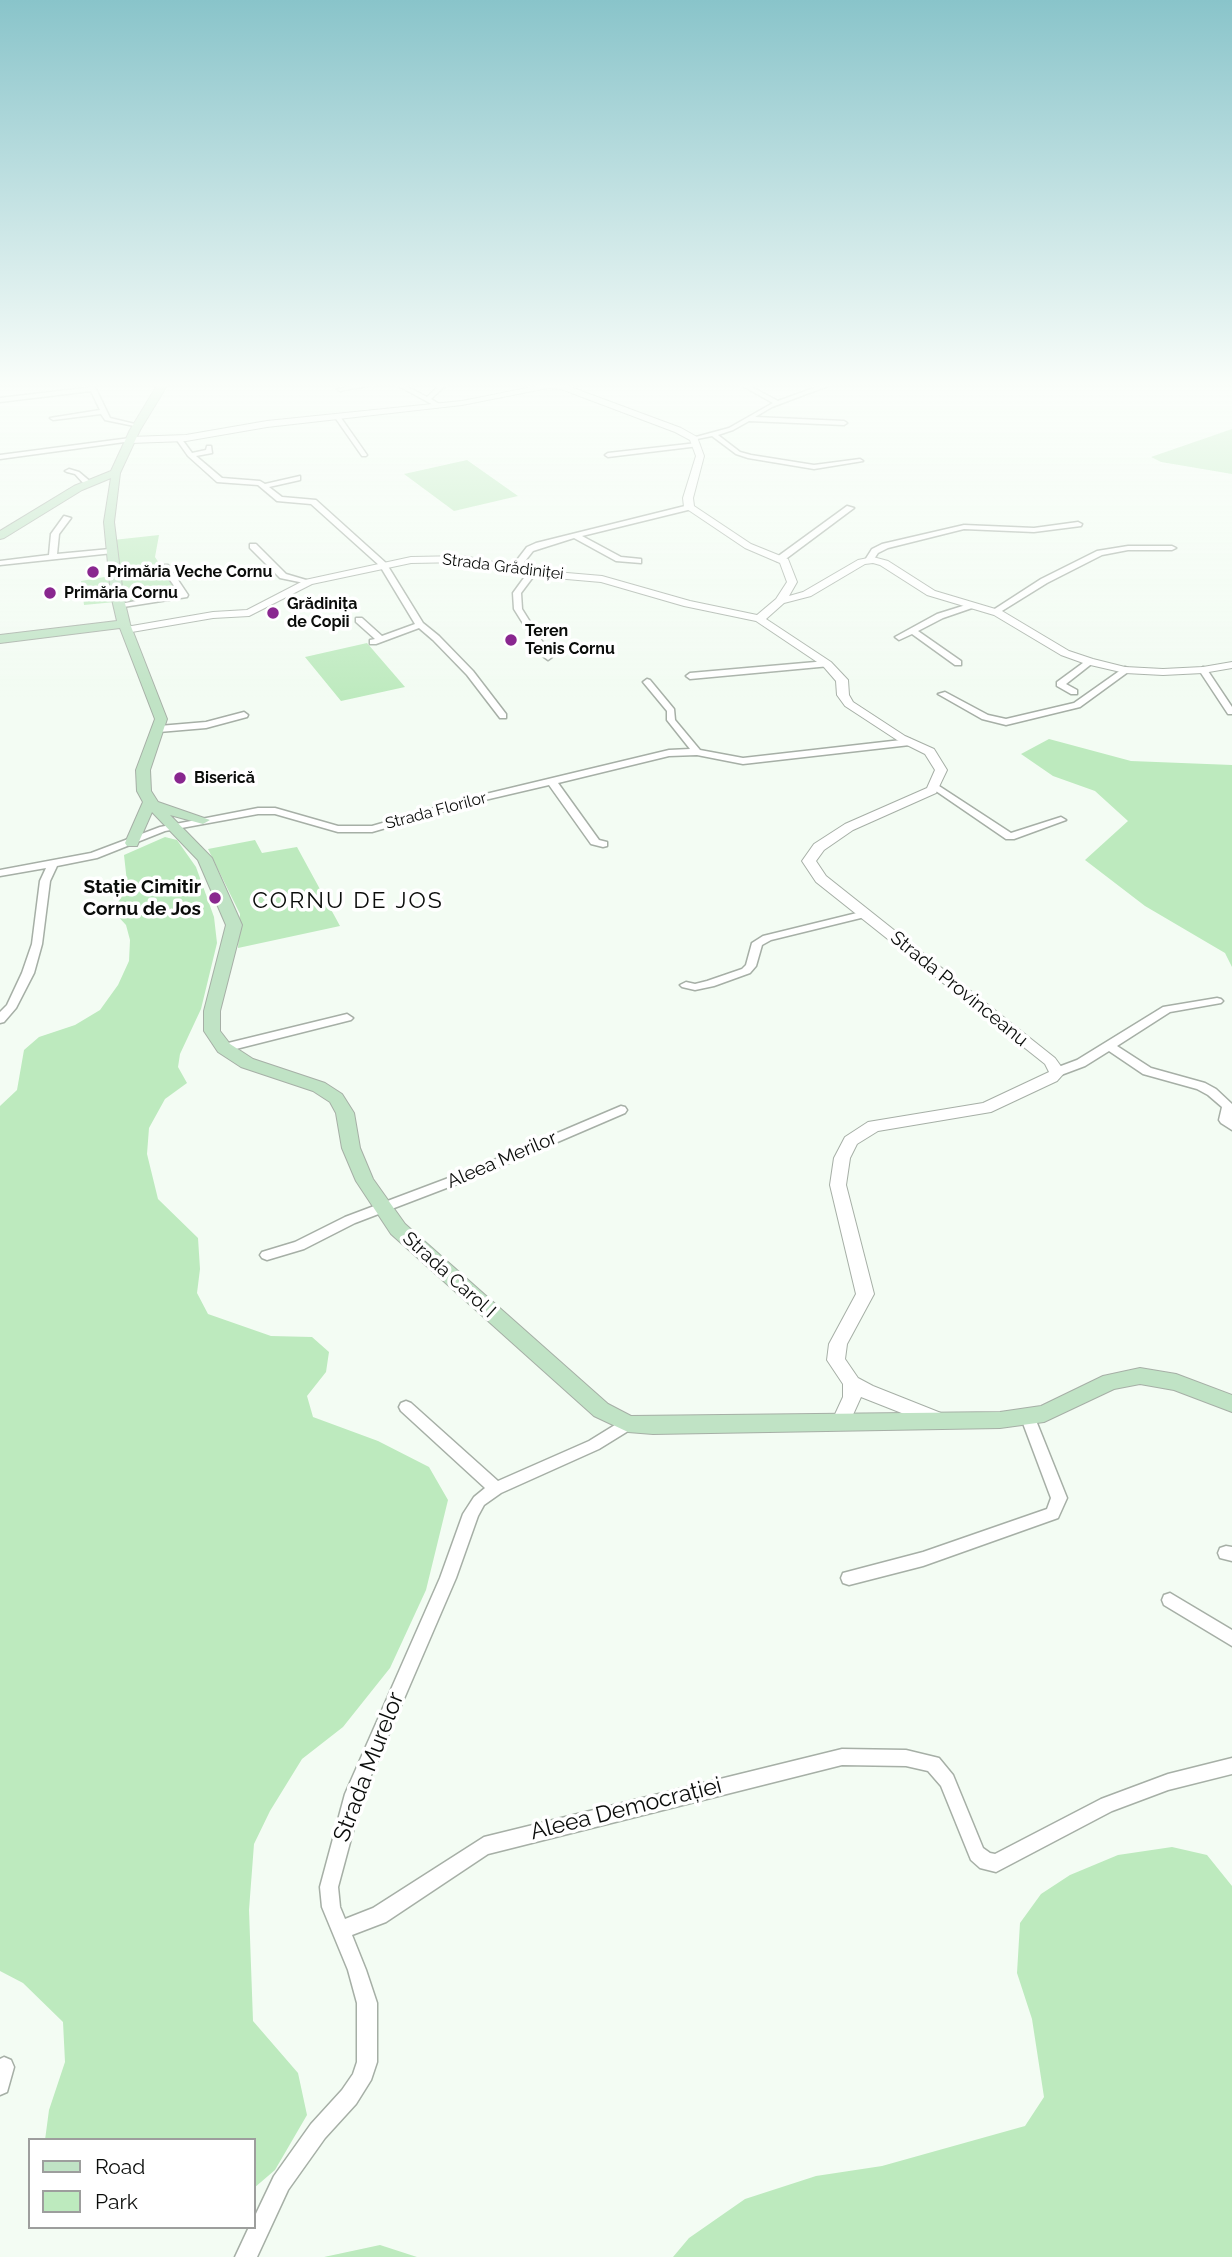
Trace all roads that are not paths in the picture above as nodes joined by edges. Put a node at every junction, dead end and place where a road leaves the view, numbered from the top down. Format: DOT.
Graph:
graph roads {
  1 [pos="77,489"];
  2 [pos="112,489"];
  3 [pos="269,489"];
  4 [pos="690,489"];
  5 [pos="689,507"];
  6 [pos="850,508"];
  7 [pos="67,518"];
  8 [pos="1078,524"];
  9 [pos="2,532"];
  10 [pos="575,536"];
  11 [pos="253,546"];
  12 [pos="1172,548"];
  13 [pos="110,551"];
  14 [pos="53,557"];
  15 [pos="780,559"];
  16 [pos="869,560"];
  17 [pos="638,561"];
  18 [pos="0,563"];
  19 [pos="383,565"];
  20 [pos="165,566"];
  21 [pos="514,569"];
  22 [pos="532,573"];
  23 [pos="309,582"];
  24 [pos="780,601"];
  25 [pos="120,606"];
  26 [pos="969,606"];
  27 [pos="994,612"];
  28 [pos="759,619"];
  29 [pos="359,621"];
  30 [pos="419,625"];
  31 [pos="125,627"];
  32 [pos="913,631"];
  33 [pos="900,637"];
  34 [pos="0,639"];
  35 [pos="548,657"];
  36 [pos="958,663"];
  37 [pos="1090,663"];
  38 [pos="827,664"];
  39 [pos="1232,665"];
  40 [pos="1125,670"];
  41 [pos="1203,670"];
  42 [pos="690,676"];
  43 [pos="647,682"];
  44 [pos="1073,692"];
  45 [pos="942,694"];
  46 [pos="1231,712"];
  47 [pos="244,715"];
  48 [pos="503,716"];
  49 [pos="159,729"];
  50 [pos="910,742"];
  51 [pos="697,752"];
  52 [pos="553,783"];
  53 [pos="936,787"];
  54 [pos="150,803"];
  55 [pos="203,820"];
  56 [pos="1061,820"];
  57 [pos="174,826"];
  58 [pos="132,843"];
  59 [pos="603,844"];
  60 [pos="52,863"];
  61 [pos="0,873"];
  62 [pos="866,914"];
  63 [pos="686,985"];
  64 [pos="1217,1001"];
  65 [pos="0,1018"];
  66 [pos="347,1018"];
  67 [pos="1108,1045"];
  68 [pos="224,1048"];
  69 [pos="1057,1072"];
  70 [pos="621,1110"];
  71 [pos="1232,1126"];
  72 [pos="383,1209"];
  73 [pos="267,1255"];
  74 [pos="852,1383"];
  75 [pos="1232,1404"];
  76 [pos="406,1406"];
  77 [pos="1028,1418"];
  78 [pos="941,1421"];
  79 [pos="840,1423"];
  80 [pos="628,1424"];
  81 [pos="496,1489"];
  82 [pos="849,1578"];
  83 [pos="1170,1600"];
  84 [pos="1232,1639"];
  85 [pos="1232,1766"];
  86 [pos="340,1931"];
  87 [pos="246,2257"];
  1 -- 9 [label="main road"];
  2 -- 13 [label="main road"];
  3 -- 19 [label="street"];
  4 -- 5 [label="street"];
  5 -- 10 [label="street"];
  5 -- 15 [label="street"];
  6 -- 15 [label="street"];
  7 -- 14 [label="street"];
  8 -- 16 [label="street"];
  10 -- 17 [label="street"];
  10 -- 21 [label="street"];
  11 -- 23 [label="street"];
  12 -- 27 [label="street"];
  13 -- 14 [label="street"];
  13 -- 25 [label="main road"];
  14 -- 18 [label="street"];
  15 -- 24 [label="street"];
  16 -- 24 [label="street"];
  16 -- 26 [label="street"];
  19 -- 21 [label="street, Strada Grădiniței"];
  19 -- 23 [label="street, Strada Grădiniței"];
  19 -- 30 [label="street"];
  20 -- 25 [label="street"];
  21 -- 22 [label="street, Strada Grădiniței"];
  22 -- 28 [label="street, Strada Grădiniței"];
  22 -- 35 [label="street"];
  23 -- 31 [label="street, Strada Grădiniței"];
  24 -- 28 [label="street"];
  25 -- 31 [label="main road"];
  26 -- 27 [label="street"];
  26 -- 32 [label="street"];
  27 -- 37 [label="street"];
  28 -- 38 [label="street"];
  29 -- 30 [label="street"];
  30 -- 48 [label="street"];
  31 -- 34 [label="main road"];
  31 -- 49 [label="main road"];
  32 -- 33 [label="street"];
  32 -- 36 [label="street"];
  37 -- 40 [label="street"];
  37 -- 44 [label="street"];
  38 -- 42 [label="street"];
  38 -- 50 [label="street"];
  39 -- 41 [label="street"];
  40 -- 41 [label="street"];
  40 -- 45 [label="street"];
  41 -- 46 [label="street"];
  43 -- 51 [label="street"];
  47 -- 49 [label="street"];
  49 -- 54 [label="main road"];
  50 -- 51 [label="street, Strada Florilor"];
  50 -- 53 [label="street"];
  51 -- 52 [label="street, Strada Florilor"];
  52 -- 55 [label="street, Strada Florilor"];
  52 -- 59 [label="street"];
  53 -- 56 [label="street"];
  53 -- 62 [label="street, Strada Provinceanu"];
  54 -- 55 [label="main road"];
  54 -- 57 [label="main road"];
  54 -- 58 [label="main road"];
  55 -- 57 [label="street, Strada Florilor"];
  57 -- 58 [label="street, Strada Florilor"];
  57 -- 68 [label="main road"];
  58 -- 60 [label="street, Strada Florilor"];
  60 -- 61 [label="street, Strada Florilor"];
  60 -- 65 [label="street"];
  62 -- 63 [label="street"];
  62 -- 69 [label="street, Strada Provinceanu"];
  64 -- 67 [label="street"];
  66 -- 68 [label="street"];
  67 -- 69 [label="street"];
  67 -- 71 [label="street"];
  68 -- 72 [label="main road, Strada Carol I"];
  69 -- 74 [label="street"];
  70 -- 72 [label="street, Aleea Merilor"];
  72 -- 73 [label="street, Aleea Merilor"];
  72 -- 80 [label="main road, Strada Carol I"];
  74 -- 78 [label="street"];
  74 -- 79 [label="street"];
  75 -- 77 [label="main road, Strada Carol I"];
  76 -- 81 [label="street"];
  77 -- 78 [label="main road, Strada Carol I"];
  77 -- 82 [label="street"];
  78 -- 79 [label="main road, Strada Carol I"];
  79 -- 80 [label="main road, Strada Carol I"];
  80 -- 81 [label="street, Strada Murelor"];
  81 -- 86 [label="street, Strada Murelor"];
  83 -- 84 [label="street"];
  85 -- 86 [label="street, Aleea Democrației"];
  86 -- 87 [label="street, Strada Murelor"];
}
